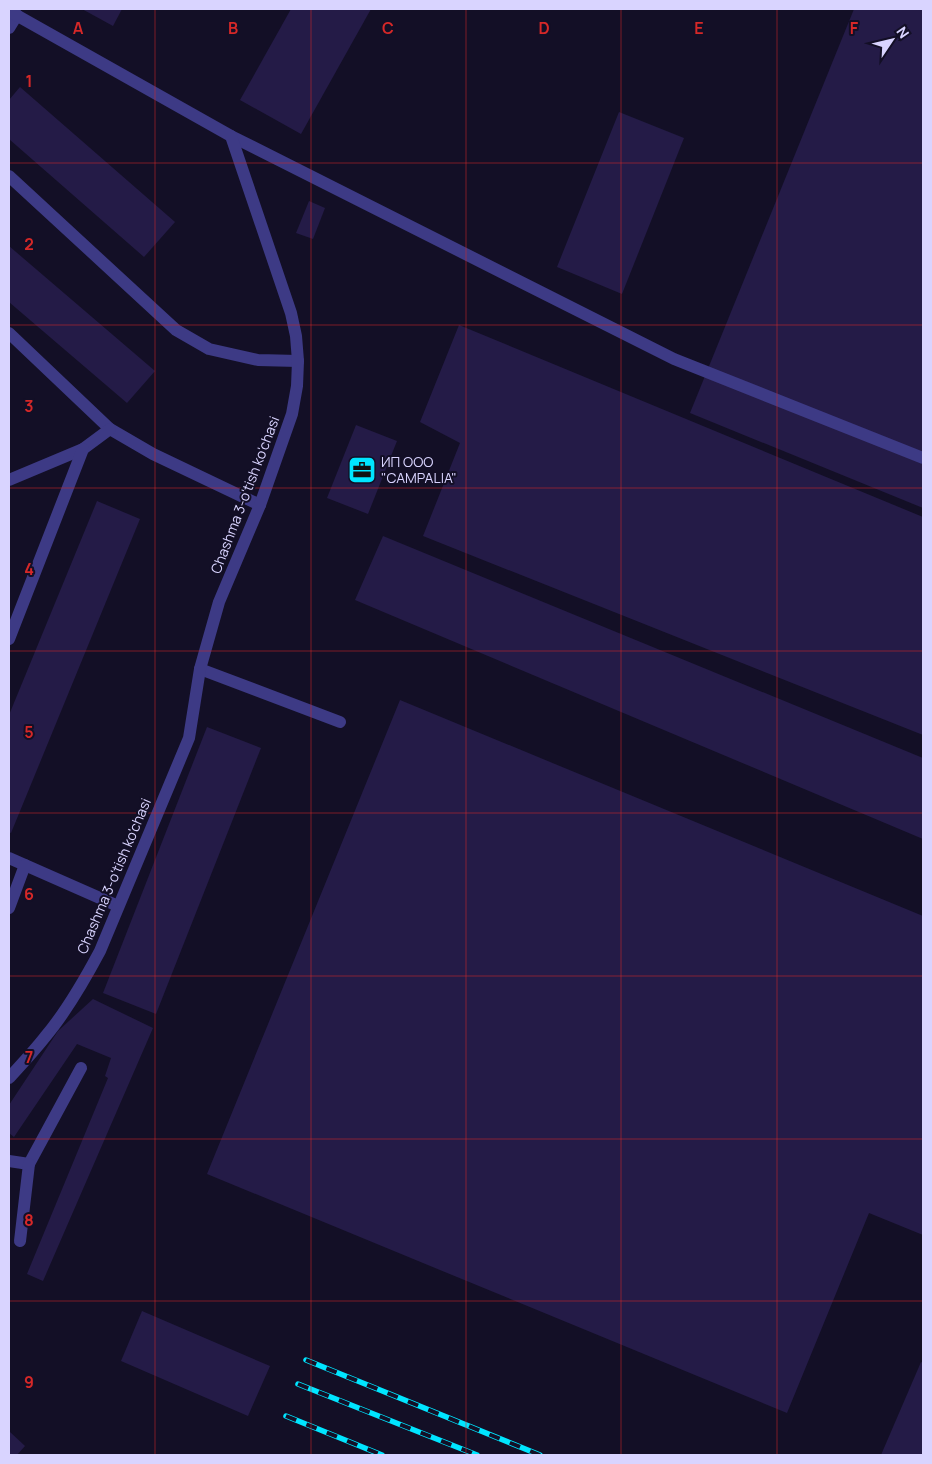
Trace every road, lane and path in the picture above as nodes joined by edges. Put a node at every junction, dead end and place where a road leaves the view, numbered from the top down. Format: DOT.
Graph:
graph roads {
  1 [pos="13,13"];
  2 [pos="9,28"];
  3 [pos="232,136"];
  4 [pos="9,176"];
  5 [pos="9,333"];
  6 [pos="298,361"];
  7 [pos="110,429"];
  8 [pos="83,448"];
  9 [pos="923,458"];
  10 [pos="9,480"];
  11 [pos="260,505"];
  12 [pos="9,639"];
  13 [pos="200,669"];
  14 [pos="340,722"];
  15 [pos="9,858"];
  16 [pos="25,865"];
  17 [pos="118,906"];
  18 [pos="9,908"];
  19 [pos="81,1068"];
  20 [pos="9,1078"];
  21 [pos="9,1160"];
  22 [pos="29,1164"];
  23 [pos="20,1241"];
  1 -- 2 [label="street"];
  1 -- 3 [label="street"];
  3 -- 6 [label="street, Chashma 3-o'tish ko'chasi"];
  3 -- 9 [label="street"];
  4 -- 6 [label="street"];
  5 -- 7 [label="street"];
  6 -- 11 [label="street, Chashma 3-o'tish ko'chasi"];
  7 -- 8 [label="street"];
  7 -- 11 [label="street"];
  8 -- 10 [label="street"];
  8 -- 12 [label="street"];
  11 -- 13 [label="street, Chashma 3-o'tish ko'chasi"];
  13 -- 14 [label="street"];
  13 -- 17 [label="street, Chashma 3-o'tish ko'chasi"];
  15 -- 16 [label="street"];
  16 -- 17 [label="street"];
  16 -- 18 [label="street"];
  17 -- 20 [label="street, Chashma 3-o'tish ko'chasi"];
  19 -- 22 [label="street"];
  21 -- 22 [label="street"];
  22 -- 23 [label="street"];
}
